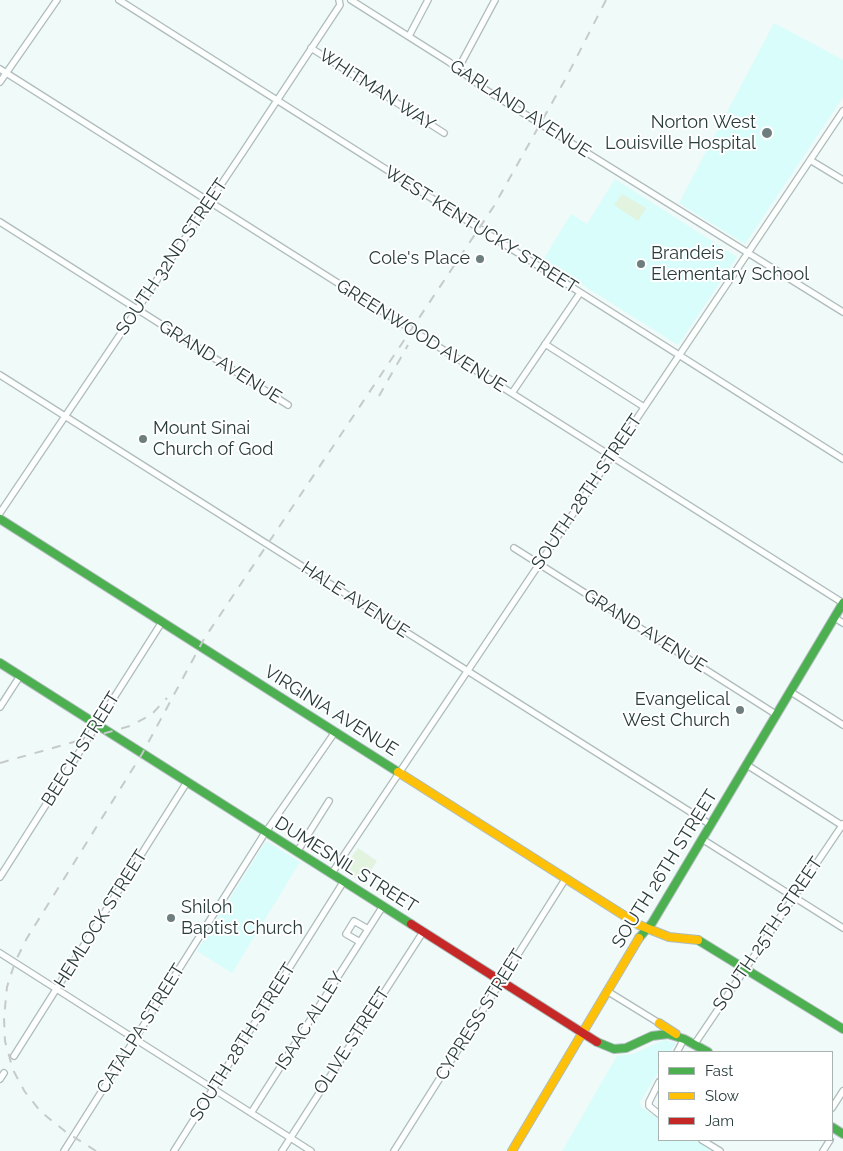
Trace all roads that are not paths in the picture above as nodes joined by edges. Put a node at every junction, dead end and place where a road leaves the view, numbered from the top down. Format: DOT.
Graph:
graph roads {
  1 [pos="57,0"];
  2 [pos="120,0"];
  3 [pos="339,0"];
  4 [pos="351,0"];
  5 [pos="428,0"];
  6 [pos="494,0"];
  7 [pos="408,36"];
  8 [pos="311,48"];
  9 [pos="458,68"];
  10 [pos="0,69"];
  11 [pos="6,73"];
  12 [pos="0,82"];
  13 [pos="277,99"];
  14 [pos="843,111"];
  15 [pos="444,133"];
  16 [pos="810,160"];
  17 [pos="843,180"];
  18 [pos="210,202"];
  19 [pos="0,222"];
  20 [pos="748,252"];
  21 [pos="580,292"];
  22 [pos="138,309"];
  23 [pos="843,312"];
  24 [pos="545,344"];
  25 [pos="679,355"];
  26 [pos="0,375"];
  27 [pos="512,393"];
  28 [pos="288,405"];
  29 [pos="644,407"];
  30 [pos="66,416"];
  31 [pos="611,456"];
  32 [pos="843,459"];
  33 [pos="0,513"];
  34 [pos="0,519"];
  35 [pos="514,548"];
  36 [pos="539,564"];
  37 [pos="843,603"];
  38 [pos="835,618"];
  39 [pos="162,622"];
  40 [pos="843,623"];
  41 [pos="0,663"];
  42 [pos="467,672"];
  43 [pos="20,676"];
  44 [pos="791,692"];
  45 [pos="0,707"];
  46 [pos="777,715"];
  47 [pos="97,724"];
  48 [pos="843,725"];
  49 [pos="335,732"];
  50 [pos="746,765"];
  51 [pos="399,772"];
  52 [pos="187,782"];
  53 [pos="329,801"];
  54 [pos="711,825"];
  55 [pos="843,825"];
  56 [pos="267,832"];
  57 [pos="702,839"];
  58 [pos="297,852"];
  59 [pos="332,874"];
  60 [pos="0,877"];
  61 [pos="566,878"];
  62 [pos="344,882"];
  63 [pos="794,897"];
  64 [pos="382,906"];
  65 [pos="647,928"];
  66 [pos="843,928"];
  67 [pos="368,929"];
  68 [pos="423,932"];
  69 [pos="360,942"];
  70 [pos="0,953"];
  71 [pos="746,968"];
  72 [pos="501,981"];
  73 [pos="57,989"];
  74 [pos="607,992"];
  75 [pos="659,1023"];
  76 [pos="843,1029"];
  77 [pos="583,1033"];
  78 [pos="135,1039"];
  79 [pos="684,1040"];
  80 [pos="694,1045"];
  81 [pos="678,1051"];
  82 [pos="706,1051"];
  83 [pos="14,1056"];
  84 [pos="658,1084"];
  85 [pos="214,1089"];
  86 [pos="843,1091"];
  87 [pos="833,1106"];
  88 [pos="251,1113"];
  89 [pos="658,1113"];
  90 [pos="290,1138"];
  91 [pos="704,1141"];
  92 [pos="64,1151"];
  93 [pos="174,1151"];
  94 [pos="282,1151"];
  95 [pos="312,1151"];
  96 [pos="394,1151"];
  97 [pos="512,1151"];
  98 [pos="720,1151"];
  1 -- 11 [label="street"];
  2 -- 13 [label="street, WEST KENTUCKY STREET"];
  3 -- 8 [label="street, SOUTH 32ND STREET"];
  4 -- 7 [label="street, GARLAND AVENUE"];
  5 -- 7 [label="street"];
  6 -- 9 [label="street"];
  7 -- 9 [label="street, GARLAND AVENUE"];
  8 -- 13 [label="street, SOUTH 32ND STREET"];
  8 -- 15 [label="street, WHITMAN WAY"];
  9 -- 20 [label="street, GARLAND AVENUE"];
  10 -- 11 [label="street, GREENWOOD AVENUE"];
  11 -- 12 [label="street"];
  11 -- 18 [label="street, GREENWOOD AVENUE"];
  13 -- 18 [label="street, SOUTH 32ND STREET"];
  13 -- 21 [label="street, WEST KENTUCKY STREET"];
  14 -- 16 [label="street, SOUTH 28TH STREET"];
  16 -- 17 [label="street"];
  16 -- 20 [label="street, SOUTH 28TH STREET"];
  18 -- 22 [label="street, SOUTH 32ND STREET"];
  18 -- 27 [label="street, GREENWOOD AVENUE"];
  19 -- 22 [label="street, GRAND AVENUE"];
  20 -- 23 [label="street, GARLAND AVENUE"];
  20 -- 25 [label="street, SOUTH 28TH STREET"];
  21 -- 24 [label="street"];
  21 -- 25 [label="street, WEST KENTUCKY STREET"];
  22 -- 28 [label="street, GRAND AVENUE"];
  22 -- 30 [label="street, SOUTH 32ND STREET"];
  24 -- 27 [label="street"];
  24 -- 29 [label="street"];
  25 -- 29 [label="street, SOUTH 28TH STREET"];
  25 -- 32 [label="street, WEST KENTUCKY STREET"];
  26 -- 30 [label="street, HALE AVENUE"];
  27 -- 31 [label="street, GREENWOOD AVENUE"];
  29 -- 31 [label="street, SOUTH 28TH STREET"];
  30 -- 33 [label="street, SOUTH 32ND STREET"];
  30 -- 42 [label="street, HALE AVENUE"];
  31 -- 36 [label="street, SOUTH 28TH STREET"];
  31 -- 37 [label="street, GREENWOOD AVENUE"];
  34 -- 39 [label="main road, VIRGINIA AVENUE"];
  35 -- 36 [label="street, GRAND AVENUE"];
  36 -- 42 [label="street, SOUTH 28TH STREET"];
  36 -- 46 [label="street, GRAND AVENUE"];
  37 -- 38 [label="main road, SOUTH 26TH STREET"];
  38 -- 40 [label="street"];
  38 -- 44 [label="main road, SOUTH 26TH STREET"];
  39 -- 47 [label="street, BEECH STREET"];
  39 -- 49 [label="main road, VIRGINIA AVENUE"];
  41 -- 43 [label="main road, DUMESNIL STREET"];
  42 -- 51 [label="street, SOUTH 28TH STREET"];
  42 -- 54 [label="street, HALE AVENUE"];
  43 -- 45 [label="street"];
  43 -- 47 [label="main road, DUMESNIL STREET"];
  44 -- 46 [label="main road, SOUTH 26TH STREET"];
  44 -- 48 [label="street"];
  46 -- 50 [label="main road, SOUTH 26TH STREET"];
  47 -- 52 [label="main road, DUMESNIL STREET"];
  47 -- 60 [label="street, BEECH STREET"];
  49 -- 51 [label="main road, VIRGINIA AVENUE"];
  49 -- 56 [label="street, CATALPA STREET"];
  50 -- 54 [label="main road, SOUTH 26TH STREET"];
  50 -- 55 [label="street"];
  51 -- 59 [label="street, SOUTH 28TH STREET"];
  51 -- 61 [label="main road, VIRGINIA AVENUE"];
  52 -- 56 [label="main road, DUMESNIL STREET"];
  52 -- 73 [label="street, HEMLOCK STREET"];
  53 -- 58 [label="street"];
  54 -- 57 [label="main road, SOUTH 26TH STREET"];
  55 -- 63 [label="street, SOUTH 25TH STREET"];
  56 -- 58 [label="main road, DUMESNIL STREET"];
  56 -- 78 [label="street, CATALPA STREET"];
  57 -- 63 [label="street"];
  57 -- 65 [label="main road, SOUTH 26TH STREET"];
  58 -- 59 [label="main road, DUMESNIL STREET"];
  59 -- 62 [label="main road, DUMESNIL STREET"];
  61 -- 65 [label="main road, VIRGINIA AVENUE"];
  61 -- 72 [label="street, CYPRESS STREET"];
  62 -- 64 [label="main road, DUMESNIL STREET"];
  62 -- 85 [label="street, SOUTH 28TH STREET"];
  63 -- 66 [label="street"];
  63 -- 71 [label="street, SOUTH 25TH STREET"];
  64 -- 67 [label="street, ISAAC ALLEY"];
  64 -- 68 [label="main road, DUMESNIL STREET"];
  65 -- 71 [label="main road, VIRGINIA AVENUE"];
  65 -- 74 [label="main road, SOUTH 26TH STREET"];
  67 -- 69 [label="street, ISAAC ALLEY"];
  67 -- 69 [label="street"];
  68 -- 72 [label="main road, DUMESNIL STREET"];
  68 -- 90 [label="street, OLIVE STREET"];
  69 -- 88 [label="street, ISAAC ALLEY"];
  70 -- 73 [label="street"];
  71 -- 76 [label="main road, VIRGINIA AVENUE"];
  71 -- 80 [label="street, SOUTH 25TH STREET"];
  72 -- 77 [label="main road, DUMESNIL STREET"];
  72 -- 96 [label="street, CYPRESS STREET"];
  73 -- 78 [label="street"];
  73 -- 83 [label="street, HEMLOCK STREET"];
  74 -- 75 [label="street, DUMESNIL STREET"];
  74 -- 77 [label="main road, SOUTH 26TH STREET"];
  75 -- 79 [label="main road, DUMESNIL STREET"];
  77 -- 79 [label="main road, DUMESNIL STREET"];
  77 -- 97 [label="main road, SOUTH 26TH STREET"];
  78 -- 85 [label="street"];
  78 -- 92 [label="street, CATALPA STREET"];
  79 -- 80 [label="main road, DUMESNIL STREET"];
  79 -- 81 [label="street"];
  80 -- 82 [label="main road, DUMESNIL STREET"];
  84 -- 89 [label="street"];
  85 -- 88 [label="street"];
  85 -- 93 [label="street, SOUTH 28TH STREET"];
  86 -- 87 [label="street"];
  88 -- 90 [label="street"];
  90 -- 94 [label="street, OLIVE STREET"];
  90 -- 95 [label="street"];
  91 -- 98 [label="street"];
}
